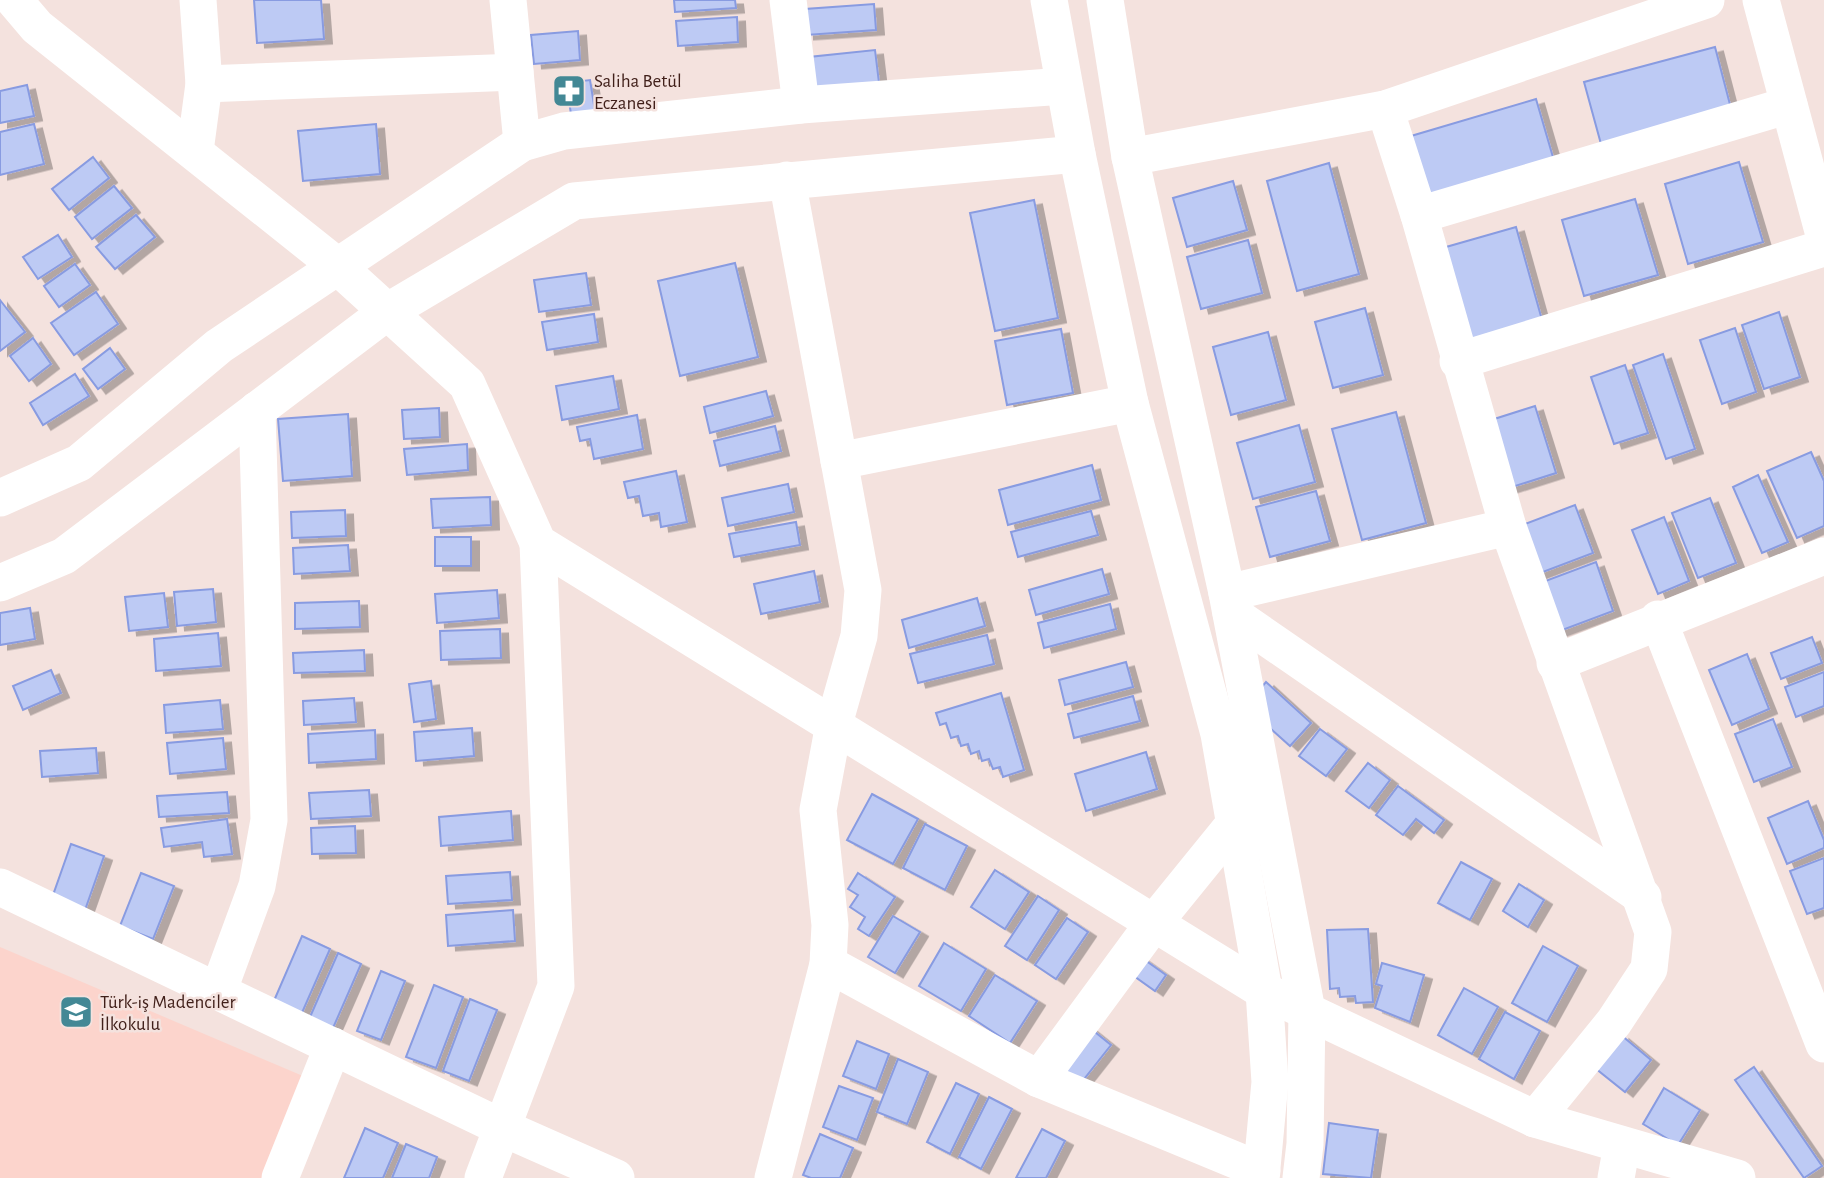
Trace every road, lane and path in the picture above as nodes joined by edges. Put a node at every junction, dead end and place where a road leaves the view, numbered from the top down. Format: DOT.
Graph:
graph roads {
  1 [pos="14,0"];
  2 [pos="198,0"];
  3 [pos="508,0"];
  4 [pos="788,0"];
  5 [pos="1049,0"];
  6 [pos="1105,0"];
  7 [pos="1706,0"];
  8 [pos="1761,0"];
  9 [pos="515,72"];
  10 [pos="204,84"];
  11 [pos="1064,86"];
  12 [pos="1789,104"];
  13 [pos="801,105"];
  14 [pos="1385,108"];
  15 [pos="522,143"];
  16 [pos="195,151"];
  17 [pos="1077,153"];
  18 [pos="1130,157"];
  19 [pos="787,180"];
  20 [pos="1419,215"];
  21 [pos="1824,235"];
  22 [pos="1824,248"];
  23 [pos="335,265"];
  24 [pos="387,312"];
  25 [pos="1458,361"];
  26 [pos="1130,403"];
  27 [pos="257,410"];
  28 [pos="839,461"];
  29 [pos="0,498"];
  30 [pos="1508,527"];
  31 [pos="538,543"];
  32 [pos="1824,556"];
  33 [pos="0,583"];
  34 [pos="1229,603"];
  35 [pos="1658,619"];
  36 [pos="1555,663"];
  37 [pos="834,724"];
  38 [pos="1235,823"];
  39 [pos="0,887"];
  40 [pos="1643,898"];
  41 [pos="1153,923"];
  42 [pos="828,964"];
  43 [pos="1264,990"];
  44 [pos="218,992"];
  45 [pos="1307,1010"];
  46 [pos="1824,1044"];
  47 [pos="333,1046"];
  48 [pos="1039,1079"];
  49 [pos="1535,1119"];
  50 [pos="503,1128"];
  51 [pos="1619,1161"];
  52 [pos="1261,1174"];
  53 [pos="280,1178"];
  54 [pos="483,1178"];
  55 [pos="616,1178"];
  56 [pos="773,1178"];
  57 [pos="1301,1178"];
  58 [pos="1737,1178"];
  1 -- 16 [label="street"];
  2 -- 10 [label="street"];
  3 -- 9 [label="street"];
  4 -- 13 [label="street"];
  5 -- 11 [label="street"];
  6 -- 18 [label="street"];
  7 -- 14 [label="street"];
  8 -- 12 [label="street"];
  9 -- 10 [label="street"];
  9 -- 15 [label="street"];
  10 -- 16 [label="street"];
  11 -- 13 [label="street"];
  11 -- 17 [label="street"];
  12 -- 20 [label="street"];
  12 -- 21 [label="street"];
  13 -- 15 [label="street"];
  14 -- 18 [label="street"];
  14 -- 20 [label="street"];
  15 -- 23 [label="street"];
  16 -- 23 [label="street"];
  17 -- 19 [label="street"];
  17 -- 26 [label="street"];
  18 -- 34 [label="street"];
  19 -- 24 [label="street"];
  19 -- 28 [label="street"];
  20 -- 25 [label="street"];
  22 -- 25 [label="street"];
  23 -- 24 [label="street"];
  23 -- 29 [label="street"];
  24 -- 27 [label="street"];
  24 -- 31 [label="street"];
  25 -- 30 [label="street"];
  26 -- 28 [label="street"];
  26 -- 38 [label="street"];
  27 -- 33 [label="street"];
  27 -- 44 [label="street"];
  28 -- 37 [label="street"];
  30 -- 34 [label="street"];
  30 -- 36 [label="street"];
  31 -- 37 [label="street"];
  31 -- 50 [label="street"];
  32 -- 35 [label="street"];
  34 -- 40 [label="street"];
  34 -- 45 [label="street"];
  35 -- 36 [label="street"];
  35 -- 46 [label="street"];
  36 -- 40 [label="street"];
  37 -- 41 [label="street"];
  37 -- 42 [label="street"];
  38 -- 41 [label="street"];
  38 -- 43 [label="street"];
  39 -- 44 [label="street"];
  40 -- 49 [label="street"];
  41 -- 43 [label="street"];
  41 -- 48 [label="street"];
  42 -- 48 [label="street"];
  42 -- 56 [label="street"];
  43 -- 45 [label="street"];
  43 -- 52 [label="street"];
  44 -- 47 [label="street"];
  45 -- 49 [label="street"];
  45 -- 57 [label="street"];
  47 -- 50 [label="street"];
  47 -- 53 [label="street"];
  48 -- 52 [label="street"];
  49 -- 51 [label="street"];
  50 -- 54 [label="street"];
  50 -- 55 [label="street"];
  51 -- 58 [label="street"];
}
